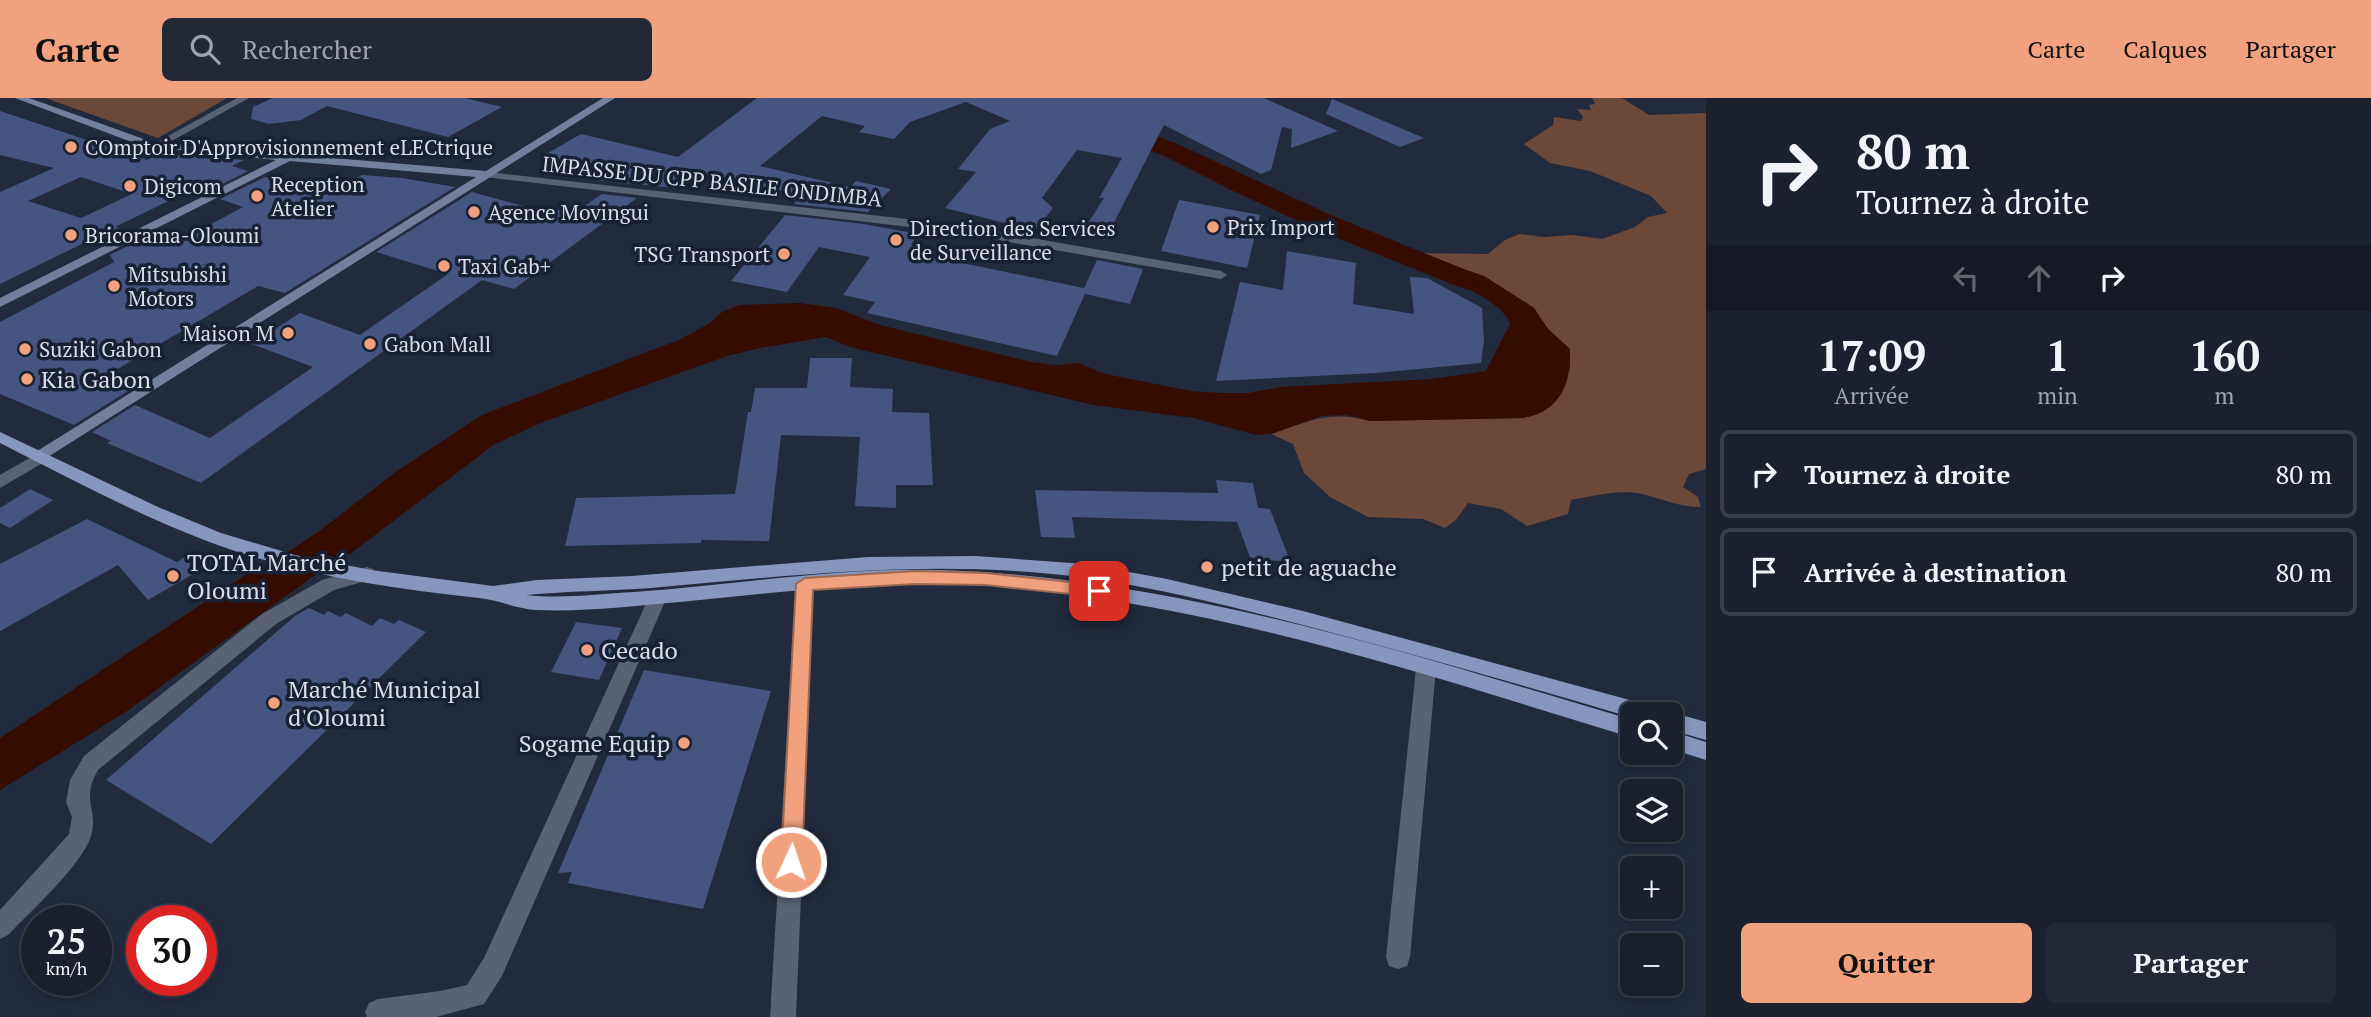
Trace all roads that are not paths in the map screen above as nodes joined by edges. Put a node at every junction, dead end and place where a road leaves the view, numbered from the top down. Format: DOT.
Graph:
graph roads {
  1 [pos="20,98"];
  2 [pos="244,98"];
  3 [pos="610,98"];
  4 [pos="155,146"];
  5 [pos="290,157"];
  6 [pos="488,176"];
  7 [pos="1221,275"];
  8 [pos="0,303"];
  9 [pos="0,438"];
  10 [pos="40,457"];
  11 [pos="0,482"];
  12 [pos="367,574"];
  13 [pos="805,584"];
  14 [pos="488,592"];
  15 [pos="658,597"];
  16 [pos="1426,669"];
  17 [pos="1620,706"];
  18 [pos="1683,724"];
  19 [pos="1620,725"];
  20 [pos="1706,731"];
  21 [pos="1683,744"];
  22 [pos="1706,751"];
  23 [pos="0,927"];
  24 [pos="1398,957"];
  25 [pos="378,1012"];
  26 [pos="783,1017"];
  1 -- 4 [label="street"];
  2 -- 4 [label="street"];
  3 -- 6 [label="street"];
  4 -- 5 [label="street"];
  5 -- 6 [label="street"];
  5 -- 8 [label="street"];
  6 -- 7 [label="street, IMPASSE DU CPP BASILE ONDIMBA"];
  6 -- 10 [label="street"];
  9 -- 10 [label="main road"];
  10 -- 11 [label="street"];
  10 -- 12 [label="main road"];
  12 -- 14 [label="main road"];
  12 -- 23 [label="street"];
  13 -- 15 [label="main road"];
  13 -- 16 [label="main road"];
  13 -- 26 [label="street"];
  14 -- 15 [label="main road"];
  14 -- 17 [label="main road"];
  15 -- 25 [label="street"];
  16 -- 19 [label="main road"];
  16 -- 24 [label="street"];
  18 -- 20 [label="main road"];
  21 -- 22 [label="main road"];
}
